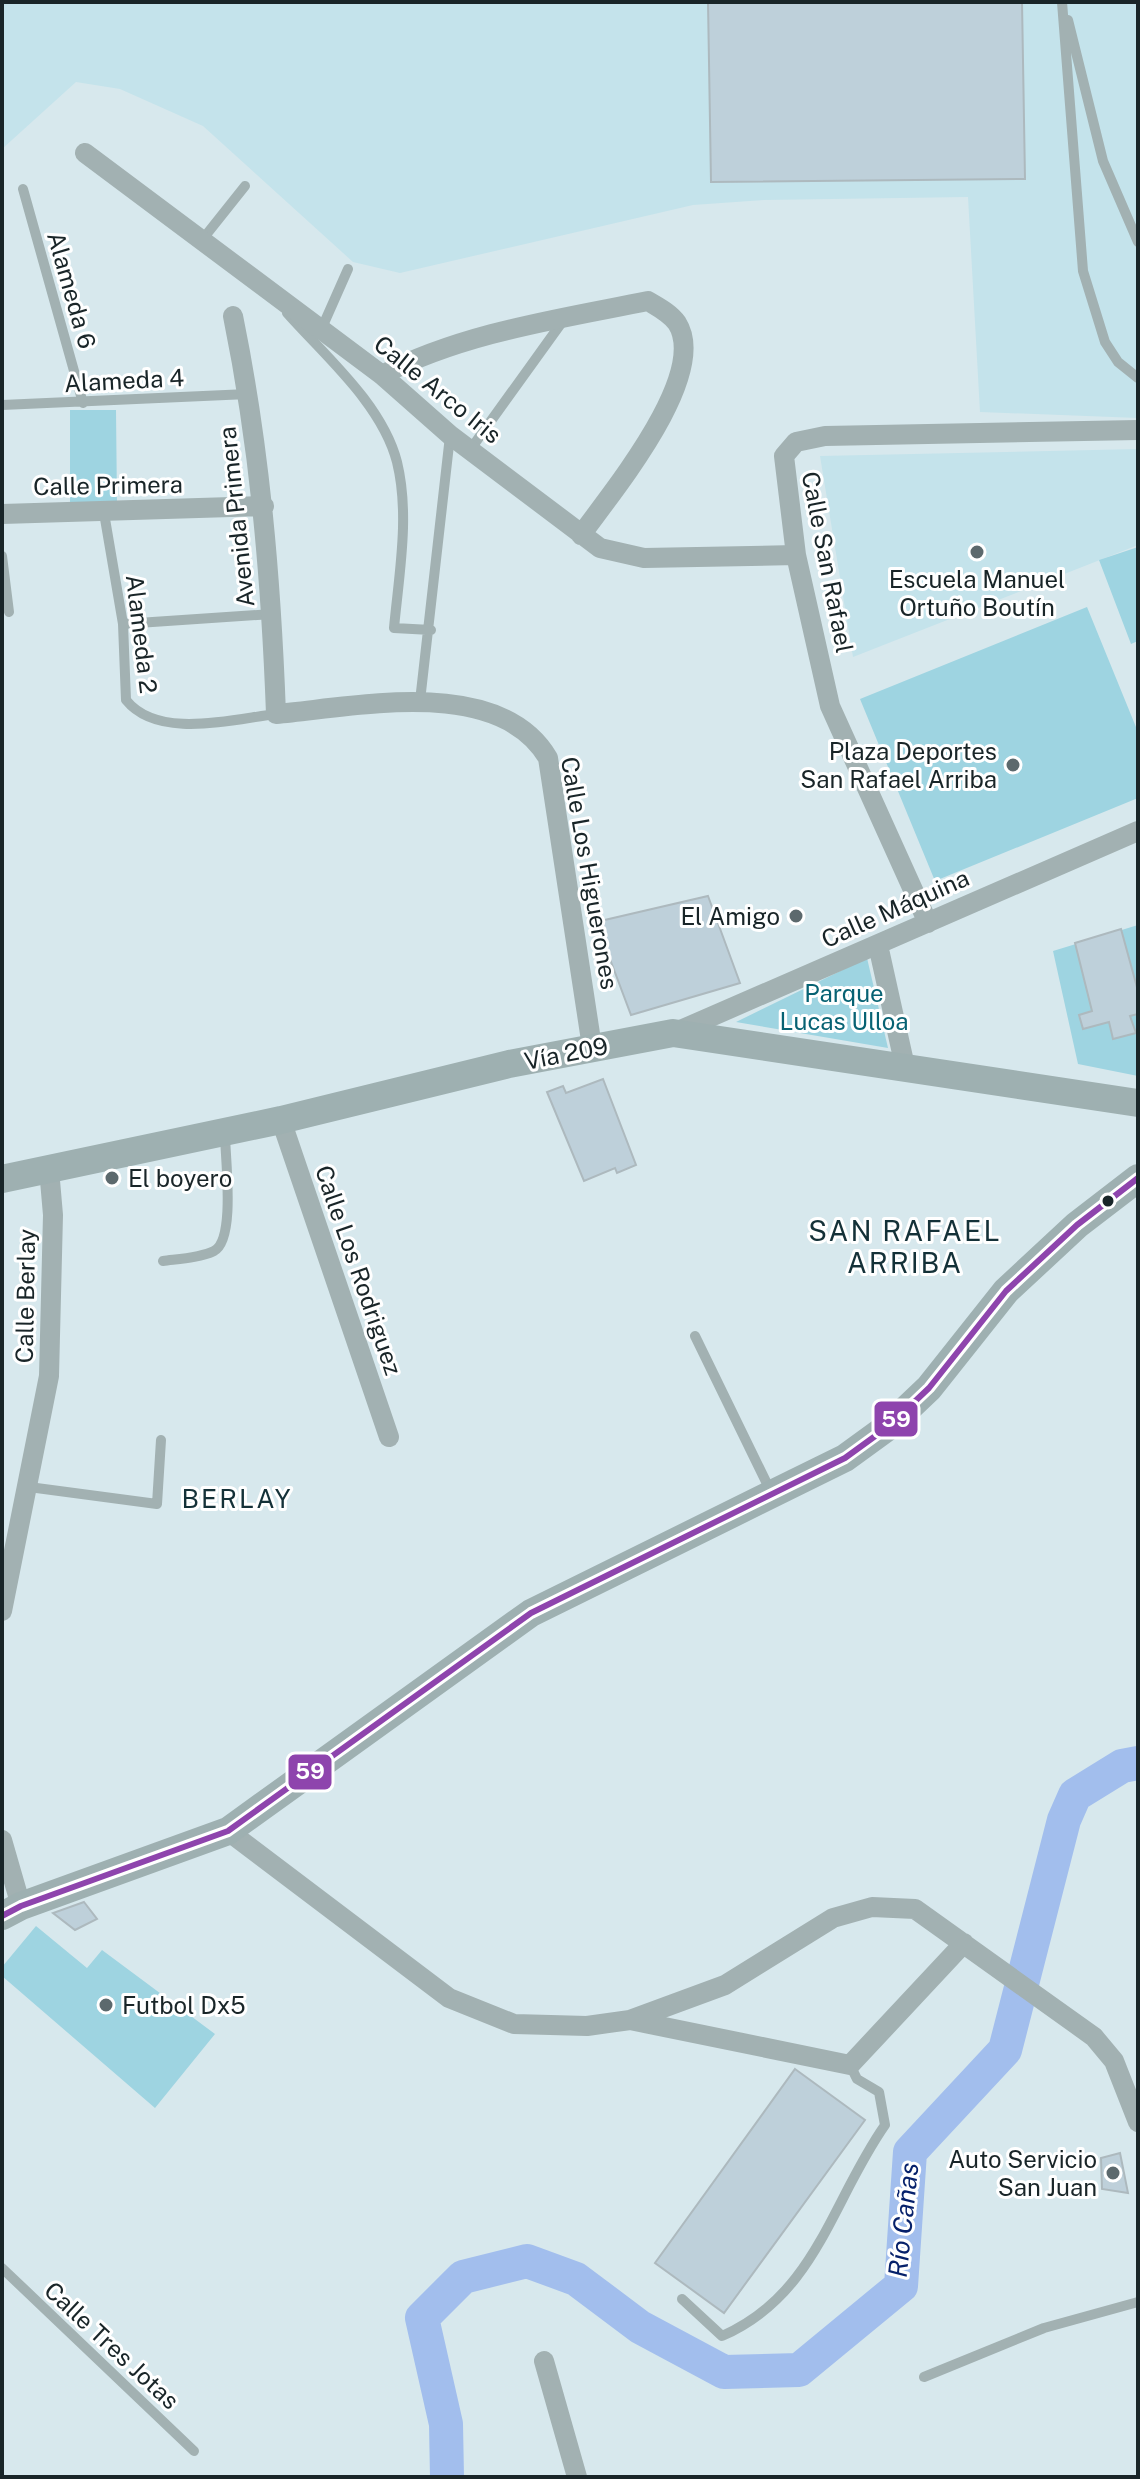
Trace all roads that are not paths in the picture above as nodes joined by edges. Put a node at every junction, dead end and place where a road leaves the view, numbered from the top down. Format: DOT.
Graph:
graph roads {
  1 [pos="1063,2"];
  2 [pos="85,153"];
  3 [pos="245,186"];
  4 [pos="23,189"];
  5 [pos="202,240"];
  6 [pos="1138,242"];
  7 [pos="348,269"];
  8 [pos="260,284"];
  9 [pos="233,316"];
  10 [pos="565,318"];
  11 [pos="321,330"];
  12 [pos="382,375"];
  13 [pos="1138,378"];
  14 [pos="249,394"];
  15 [pos="83,403"];
  16 [pos="2,405"];
  17 [pos="1138,430"];
  18 [pos="450,435"];
  19 [pos="470,450"];
  20 [pos="264,506"];
  21 [pos="104,513"];
  22 [pos="2,514"];
  23 [pos="581,535"];
  24 [pos="796,555"];
  25 [pos="2,556"];
  26 [pos="9,612"];
  27 [pos="272,614"];
  28 [pos="123,624"];
  29 [pos="431,630"];
  30 [pos="420,701"];
  31 [pos="276,714"];
  32 [pos="1138,831"];
  33 [pos="928,923"];
  34 [pos="878,945"];
  35 [pos="673,1033"];
  36 [pos="592,1047"];
  37 [pos="906,1071"];
  38 [pos="1138,1103"];
  39 [pos="281,1120"];
  40 [pos="224,1132"];
  41 [pos="49,1169"];
  42 [pos="1138,1178"];
  43 [pos="2,1179"];
  44 [pos="163,1261"];
  45 [pos="695,1336"];
  46 [pos="389,1437"];
  47 [pos="161,1440"];
  48 [pos="29,1487"];
  49 [pos="772,1494"];
  50 [pos="2,1611"];
  51 [pos="228,1831"];
  52 [pos="2,1840"];
  53 [pos="11,1911"];
  54 [pos="964,1943"];
  55 [pos="630,2020"];
  56 [pos="850,2065"];
  57 [pos="1136,2109"];
  58 [pos="2,2268"];
  59 [pos="682,2299"];
  60 [pos="1138,2302"];
  61 [pos="544,2361"];
  62 [pos="924,2377"];
  63 [pos="194,2451"];
  64 [pos="577,2477"];
  1 -- 6 [label="lane"];
  1 -- 13 [label="lane"];
  2 -- 5 [label="street, Calle Arco Iris"];
  3 -- 5 [label="lane"];
  4 -- 15 [label="lane, Alameda 6"];
  5 -- 8 [label="street, Calle Arco Iris"];
  7 -- 11 [label="lane"];
  8 -- 11 [label="street, Calle Arco Iris"];
  8 -- 29 [label="lane"];
  9 -- 14 [label="street, Avenida Primera"];
  10 -- 12 [label="street"];
  10 -- 19 [label="lane"];
  10 -- 23 [label="street"];
  11 -- 12 [label="street, Calle Arco Iris"];
  12 -- 18 [label="street, Calle Arco Iris"];
  14 -- 15 [label="lane, Alameda 4"];
  14 -- 20 [label="street, Avenida Primera"];
  15 -- 16 [label="lane, Alameda 4"];
  17 -- 24 [label="street, Calle San Rafael"];
  18 -- 19 [label="street, Calle Arco Iris"];
  18 -- 29 [label="lane"];
  19 -- 23 [label="street, Calle Arco Iris"];
  20 -- 21 [label="street, Calle Primera"];
  20 -- 27 [label="street, Avenida Primera"];
  21 -- 22 [label="street, Calle Primera"];
  21 -- 28 [label="lane, Alameda 2"];
  23 -- 24 [label="street, Calle Arco Iris"];
  24 -- 33 [label="street, Calle San Rafael"];
  25 -- 26 [label="lane"];
  27 -- 28 [label="lane"];
  27 -- 31 [label="street, Avenida Primera"];
  28 -- 31 [label="lane, Alameda 2"];
  29 -- 30 [label="lane"];
  30 -- 31 [label="street, Calle Los Higuerones"];
  30 -- 36 [label="street, Calle Los Higuerones"];
  32 -- 33 [label="street, Calle Máquina"];
  33 -- 34 [label="street, Calle Máquina"];
  34 -- 35 [label="street, Calle Máquina"];
  34 -- 37 [label="street"];
  35 -- 36 [label="main road, Vía 209"];
  35 -- 37 [label="main road, Vía 209"];
  36 -- 39 [label="main road, Vía 209"];
  37 -- 38 [label="main road, Vía 209"];
  39 -- 40 [label="main road, Vía 209"];
  39 -- 46 [label="street, Calle Los Rodriguez"];
  40 -- 41 [label="main road, Vía 209"];
  40 -- 44 [label="lane"];
  41 -- 43 [label="main road, Vía 209"];
  41 -- 48 [label="street, Calle Berlay"];
  42 -- 49 [label="main road"];
  45 -- 49 [label="lane"];
  47 -- 48 [label="lane"];
  48 -- 50 [label="street, Calle Berlay"];
  49 -- 51 [label="main road"];
  51 -- 53 [label="main road"];
  51 -- 55 [label="street"];
  52 -- 53 [label="street"];
  54 -- 55 [label="street"];
  54 -- 56 [label="street"];
  54 -- 57 [label="street"];
  55 -- 56 [label="street"];
  56 -- 59 [label="lane"];
  58 -- 63 [label="lane, Calle Tres Jotas"];
  60 -- 62 [label="lane"];
  61 -- 64 [label="street"];
}
